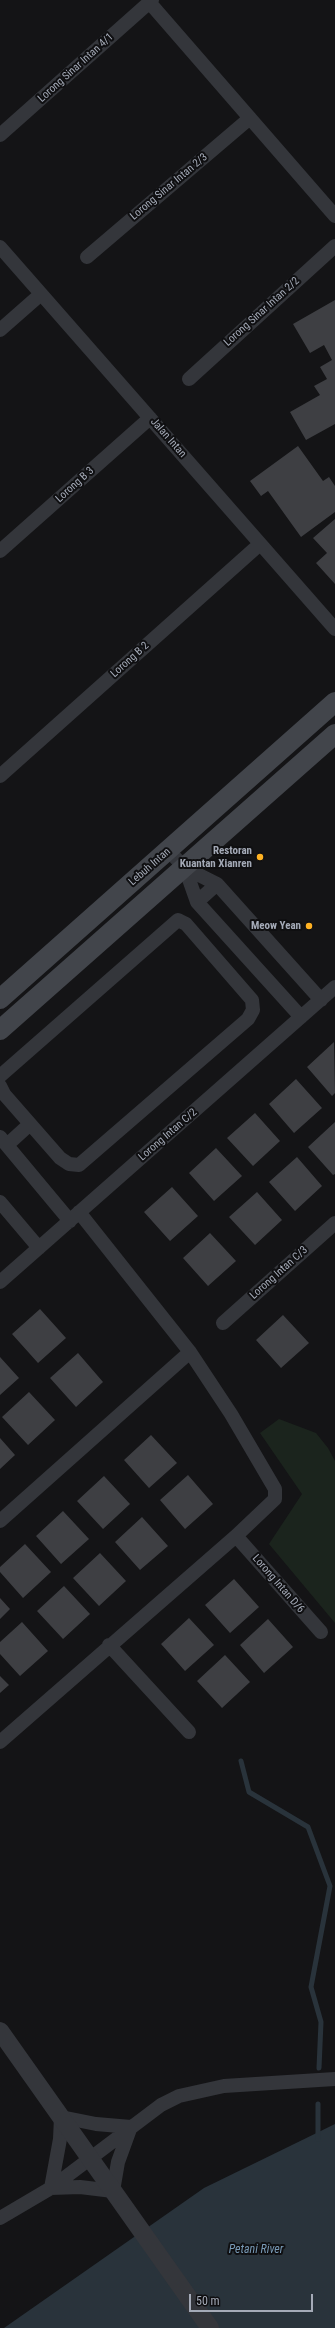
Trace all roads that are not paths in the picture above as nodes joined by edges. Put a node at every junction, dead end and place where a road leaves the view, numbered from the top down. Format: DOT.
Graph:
graph roads {
  1 [pos="151,1"];
  2 [pos="250,118"];
  3 [pos="0,135"];
  4 [pos="335,216"];
  5 [pos="335,246"];
  6 [pos="0,247"];
  7 [pos="87,257"];
  8 [pos="42,294"];
  9 [pos="0,330"];
  10 [pos="189,379"];
  11 [pos="150,418"];
  12 [pos="260,544"];
  13 [pos="0,551"];
  14 [pos="335,629"];
  15 [pos="335,702"];
  16 [pos="335,734"];
  17 [pos="0,776"];
  18 [pos="168,850"];
  19 [pos="185,868"];
  20 [pos="217,884"];
  21 [pos="197,902"];
  22 [pos="236,946"];
  23 [pos="218,961"];
  24 [pos="335,988"];
  25 [pos="0,999"];
  26 [pos="321,1000"];
  27 [pos="301,1017"];
  28 [pos="0,1030"];
  29 [pos="0,1076"];
  30 [pos="0,1086"];
  31 [pos="30,1124"];
  32 [pos="3,1141"];
  33 [pos="0,1202"];
  34 [pos="74,1217"];
  35 [pos="335,1223"];
  36 [pos="39,1248"];
  37 [pos="0,1282"];
  38 [pos="223,1324"];
  39 [pos="190,1352"];
  40 [pos="0,1521"];
  41 [pos="236,1536"];
  42 [pos="321,1632"];
  43 [pos="109,1645"];
  44 [pos="189,1732"];
  45 [pos="0,1742"];
  46 [pos="0,2031"];
  47 [pos="335,2079"];
  48 [pos="60,2117"];
  49 [pos="131,2127"];
  50 [pos="91,2158"];
  51 [pos="51,2188"];
  52 [pos="113,2191"];
  53 [pos="0,2218"];
  54 [pos="210,2328"];
  1 -- 2 [label="street"];
  1 -- 3 [label="street, Lorong Sinar Intan 4/1"];
  2 -- 4 [label="street"];
  2 -- 7 [label="street, Lorong Sinar Intan 2/3"];
  5 -- 10 [label="street, Lorong Sinar Intan 2/2"];
  6 -- 8 [label="street, Jalan Intan"];
  8 -- 9 [label="street"];
  8 -- 11 [label="street, Jalan Intan"];
  11 -- 12 [label="street, Jalan Intan"];
  11 -- 13 [label="street, Lorong B 3"];
  12 -- 14 [label="street, Jalan Intan"];
  12 -- 17 [label="street, Lorong B 2"];
  15 -- 18 [label="main road, Lebuh Intan"];
  16 -- 19 [label="main road"];
  18 -- 19 [label="street"];
  18 -- 25 [label="main road, Lebuh Intan"];
  19 -- 20 [label="street"];
  19 -- 21 [label="street"];
  19 -- 28 [label="main road"];
  20 -- 21 [label="street"];
  20 -- 26 [label="street"];
  21 -- 22 [label="street"];
  22 -- 23 [label="street"];
  22 -- 27 [label="street"];
  23 -- 29 [label="street"];
  23 -- 31 [label="street"];
  24 -- 26 [label="street, Lorong Intan C/2"];
  26 -- 27 [label="street, Lorong Intan C/2"];
  27 -- 34 [label="street, Lorong Intan C/2"];
  30 -- 31 [label="street"];
  31 -- 32 [label="street"];
  32 -- 34 [label="street"];
  33 -- 36 [label="street"];
  34 -- 36 [label="street, Lorong Intan C/2"];
  34 -- 39 [label="street"];
  35 -- 38 [label="street, Lorong Intan C/3"];
  36 -- 37 [label="street, Lorong Intan C/2"];
  39 -- 40 [label="street"];
  39 -- 41 [label="street"];
  41 -- 42 [label="street, Lorong Intan D/6"];
  41 -- 43 [label="street"];
  43 -- 44 [label="street"];
  43 -- 45 [label="street"];
  46 -- 48 [label="street"];
  47 -- 49 [label="street"];
  48 -- 49 [label="street"];
  48 -- 50 [label="street"];
  48 -- 51 [label="street"];
  49 -- 50 [label="street"];
  49 -- 52 [label="street"];
  50 -- 51 [label="street"];
  50 -- 52 [label="street"];
  51 -- 52 [label="street"];
  51 -- 53 [label="street"];
  52 -- 54 [label="street"];
}
